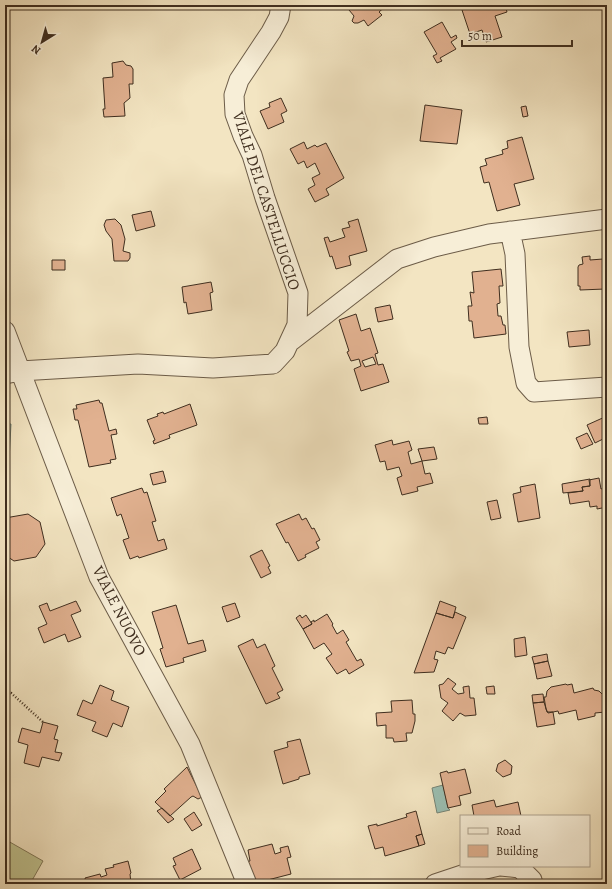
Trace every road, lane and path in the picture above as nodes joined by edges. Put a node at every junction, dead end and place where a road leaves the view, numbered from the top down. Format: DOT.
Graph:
graph roads {
  1 [pos="281,5"];
  2 [pos="607,219"];
  3 [pos="510,231"];
  4 [pos="5,331"];
  5 [pos="290,342"];
  6 [pos="12,372"];
  7 [pos="607,387"];
  8 [pos="5,694"];
  9 [pos="43,722"];
  10 [pos="495,867"];
  11 [pos="510,867"];
  12 [pos="247,884"];
  13 [pos="435,884"];
  14 [pos="533,884"];
  1 -- 5 [label="street, VIALE DEL CASTELLUCCIO"];
  2 -- 3 [label="street"];
  3 -- 5 [label="street"];
  3 -- 7 [label="street"];
  4 -- 6 [label="street, VIALE NUOVO"];
  5 -- 6 [label="street, VIALE DEL CASTELLUCCIO"];
  6 -- 12 [label="street, VIALE NUOVO"];
  8 -- 9 [label="path"];
  10 -- 13 [label="street"];
  11 -- 14 [label="street"];
}
